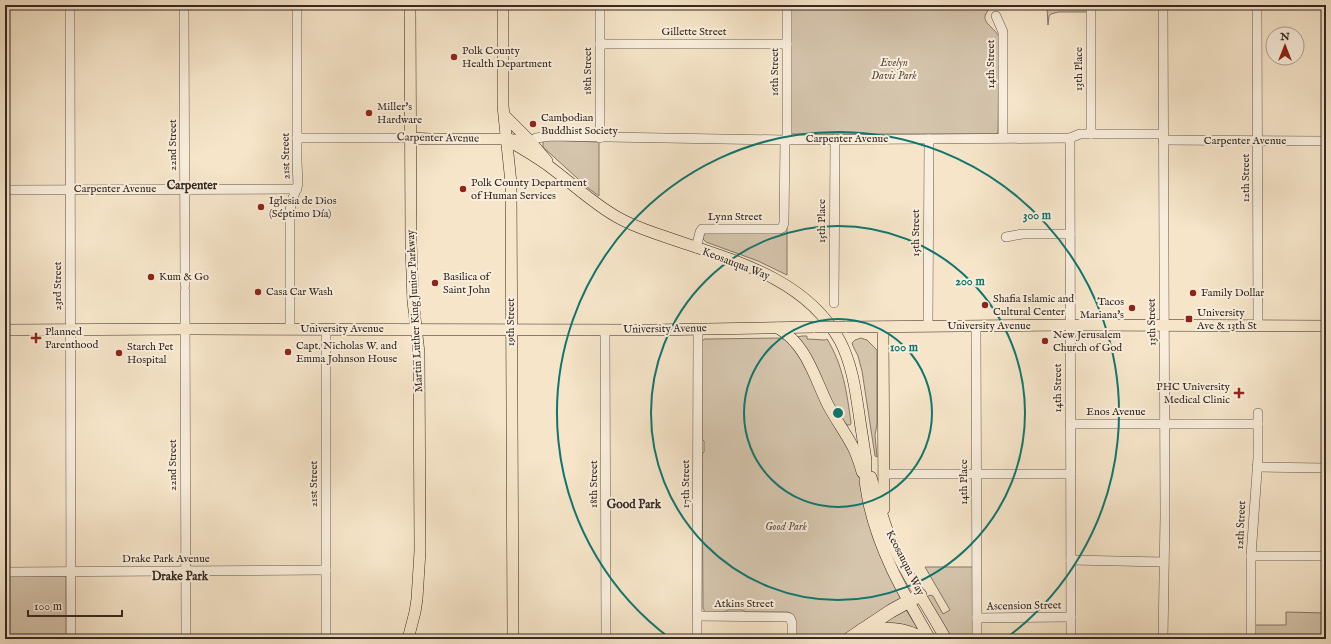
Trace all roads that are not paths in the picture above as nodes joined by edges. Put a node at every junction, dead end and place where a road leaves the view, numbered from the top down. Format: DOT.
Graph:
graph roads {
  1 [pos="70,5"];
  2 [pos="184,5"];
  3 [pos="297,5"];
  4 [pos="410,5"];
  5 [pos="503,5"];
  6 [pos="600,5"];
  7 [pos="787,5"];
  8 [pos="1091,5"];
  9 [pos="1163,5"];
  10 [pos="1257,5"];
  11 [pos="996,16"];
  12 [pos="600,44"];
  13 [pos="787,44"];
  14 [pos="505,116"];
  15 [pos="1091,134"];
  16 [pos="1163,137"];
  17 [pos="297,138"];
  18 [pos="410,138"];
  19 [pos="600,138"];
  20 [pos="1003,138"];
  21 [pos="1070,138"];
  22 [pos="506,139"];
  23 [pos="835,139"];
  24 [pos="928,139"];
  25 [pos="786,140"];
  26 [pos="1258,140"];
  27 [pos="1326,141"];
  28 [pos="531,142"];
  29 [pos="554,170"];
  30 [pos="185,189"];
  31 [pos="297,189"];
  32 [pos="5,190"];
  33 [pos="70,190"];
  34 [pos="784,223"];
  35 [pos="1070,234"];
  36 [pos="1006,237"];
  37 [pos="696,248"];
  38 [pos="834,303"];
  39 [pos="928,326"];
  40 [pos="976,326"];
  41 [pos="1070,326"];
  42 [pos="1164,326"];
  43 [pos="1258,326"];
  44 [pos="1326,326"];
  45 [pos="883,327"];
  46 [pos="778,328"];
  47 [pos="185,329"];
  48 [pos="290,329"];
  49 [pos="326,329"];
  50 [pos="511,329"];
  51 [pos="698,329"];
  52 [pos="5,330"];
  53 [pos="70,330"];
  54 [pos="416,330"];
  55 [pos="605,330"];
  56 [pos="1258,413"];
  57 [pos="1070,424"];
  58 [pos="1164,424"];
  59 [pos="1258,424"];
  60 [pos="866,460"];
  61 [pos="1257,467"];
  62 [pos="1326,468"];
  63 [pos="884,474"];
  64 [pos="976,474"];
  65 [pos="1071,474"];
  66 [pos="866,481"];
  67 [pos="884,522"];
  68 [pos="1251,556"];
  69 [pos="1322,556"];
  70 [pos="1071,560"];
  71 [pos="1164,562"];
  72 [pos="326,570"];
  73 [pos="71,571"];
  74 [pos="186,571"];
  75 [pos="5,572"];
  76 [pos="920,595"];
  77 [pos="908,602"];
  78 [pos="698,616"];
  79 [pos="1071,617"];
  80 [pos="977,618"];
  81 [pos="862,630"];
  82 [pos="71,639"];
  83 [pos="186,639"];
  84 [pos="326,639"];
  85 [pos="408,639"];
  86 [pos="412,639"];
  87 [pos="513,639"];
  88 [pos="606,639"];
  89 [pos="697,639"];
  90 [pos="792,639"];
  91 [pos="849,639"];
  92 [pos="922,639"];
  93 [pos="930,639"];
  94 [pos="946,639"];
  95 [pos="977,639"];
  96 [pos="1071,639"];
  97 [pos="1163,639"];
  98 [pos="1251,639"];
  1 -- 33 [label="street, 23rd Street"];
  2 -- 30 [label="street, 22nd Street"];
  3 -- 17 [label="street, 21st Street"];
  4 -- 18 [label="main road, Martin Luther King Junior Parkway"];
  5 -- 14 [label="main road, 19th Street"];
  6 -- 12 [label="street, 18th Street"];
  7 -- 13 [label="street, 16th Street"];
  8 -- 15 [label="street, 13th Place"];
  9 -- 16 [label="street, 13th Street"];
  10 -- 26 [label="street, 12th Street"];
  11 -- 20 [label="street, 14th Street"];
  12 -- 13 [label="street, Gillette Street"];
  12 -- 19 [label="street, 18th Street"];
  13 -- 25 [label="street, 16th Street"];
  14 -- 22 [label="main road, 19th Street"];
  14 -- 28 [label="main road, Keosauqua Way"];
  15 -- 16 [label="street, Carpenter Avenue"];
  15 -- 21 [label="street, Carpenter Avenue"];
  16 -- 26 [label="street, Carpenter Avenue"];
  16 -- 42 [label="street, 13th Street"];
  17 -- 18 [label="street, Carpenter Avenue"];
  17 -- 31 [label="street, 21st Street"];
  18 -- 22 [label="main road, Carpenter Avenue"];
  18 -- 54 [label="main road, Martin Luther King Junior Parkway"];
  19 -- 25 [label="street, Carpenter Avenue"];
  19 -- 28 [label="street, Carpenter Avenue"];
  20 -- 21 [label="street, Carpenter Avenue"];
  20 -- 24 [label="street, Carpenter Avenue"];
  21 -- 35 [label="street, 14th Street"];
  22 -- 28 [label="main road, Carpenter Avenue"];
  22 -- 29 [label="main road, Keosauqua Way"];
  22 -- 50 [label="main road, 19th Street"];
  23 -- 24 [label="street, Carpenter Avenue"];
  23 -- 25 [label="street, Carpenter Avenue"];
  23 -- 38 [label="street, 15th Place"];
  24 -- 39 [label="street, 15th Street"];
  25 -- 34 [label="street, 16th Street"];
  26 -- 27 [label="street, Carpenter Avenue"];
  26 -- 43 [label="street, 12th Street"];
  28 -- 29 [label="main road, Keosauqua Way"];
  29 -- 37 [label="main road, Keosauqua Way"];
  30 -- 31 [label="street, Carpenter Avenue"];
  30 -- 33 [label="street, Carpenter Avenue"];
  30 -- 47 [label="street, 22nd Street"];
  31 -- 48 [label="street, 21st Street"];
  32 -- 33 [label="street, Carpenter Avenue"];
  33 -- 53 [label="street, 23rd Street"];
  34 -- 37 [label="street, Lynn Street"];
  35 -- 36 [label="street"];
  35 -- 41 [label="street, 14th Street"];
  37 -- 60 [label="main road, Keosauqua Way"];
  39 -- 40 [label="main road, University Avenue"];
  39 -- 45 [label="main road, University Avenue"];
  40 -- 41 [label="main road, University Avenue"];
  40 -- 64 [label="street, 14th Place"];
  41 -- 42 [label="main road, University Avenue"];
  41 -- 57 [label="street, 14th Street"];
  42 -- 43 [label="main road, University Avenue"];
  42 -- 58 [label="street, 13th Street"];
  43 -- 44 [label="main road, University Avenue"];
  45 -- 46 [label="main road, University Avenue, bridge"];
  45 -- 63 [label="main road"];
  46 -- 51 [label="main road, University Avenue"];
  46 -- 66 [label="main road"];
  47 -- 48 [label="main road, University Avenue"];
  47 -- 53 [label="main road, University Avenue"];
  47 -- 74 [label="street, 22nd Street"];
  48 -- 49 [label="main road, University Avenue"];
  49 -- 54 [label="main road, University Avenue"];
  49 -- 72 [label="street, 21st Street"];
  50 -- 54 [label="main road, University Avenue"];
  50 -- 55 [label="main road, University Avenue"];
  50 -- 87 [label="main road, 19th Street"];
  51 -- 55 [label="main road, University Avenue"];
  51 -- 78 [label="street, 17th Street"];
  52 -- 53 [label="main road, University Avenue"];
  53 -- 73 [label="street, 23rd Street"];
  54 -- 85 [label="main road, Martin Luther King Junior Parkway"];
  55 -- 88 [label="street, 18th Street"];
  56 -- 59 [label="street, 12th Street"];
  57 -- 58 [label="street, Enos Avenue"];
  57 -- 65 [label="street, 14th Street"];
  58 -- 59 [label="street, Enos Avenue"];
  58 -- 71 [label="street, 13th Street"];
  59 -- 61 [label="street, 12th Street"];
  60 -- 66 [label="main road, Keosauqua Way"];
  60 -- 67 [label="main road, Keosauqua Way"];
  61 -- 62 [label="street"];
  61 -- 68 [label="street, 12th Street"];
  63 -- 64 [label="street"];
  63 -- 67 [label="main road"];
  64 -- 65 [label="street"];
  64 -- 80 [label="street, 14th Place"];
  65 -- 70 [label="street, 14th Street"];
  66 -- 77 [label="main road, Keosauqua Way"];
  67 -- 76 [label="main road, Keosauqua Way"];
  68 -- 69 [label="street"];
  68 -- 98 [label="street, 12th Street"];
  70 -- 71 [label="street"];
  70 -- 79 [label="street, 14th Street"];
  71 -- 97 [label="street, 13th Street"];
  72 -- 74 [label="street, Drake Park Avenue"];
  72 -- 84 [label="street, 21st Street"];
  73 -- 74 [label="street, Drake Park Avenue"];
  73 -- 75 [label="street, Drake Park Avenue"];
  73 -- 82 [label="street, 23rd Street"];
  74 -- 83 [label="street, 22nd Street"];
  76 -- 77 [label="highway"];
  76 -- 94 [label="main road, Keosauqua Way"];
  77 -- 81 [label="highway"];
  77 -- 93 [label="main road, Keosauqua Way"];
  78 -- 89 [label="street, 17th Street"];
  78 -- 90 [label="street, Atkins Street"];
  79 -- 80 [label="street, Ascension Street"];
  79 -- 96 [label="street, 14th Street"];
  80 -- 95 [label="street, 14th Place"];
  81 -- 91 [label="highway"];
  81 -- 92 [label="highway"];
  84 -- 85 [label="street"];
  85 -- 86 [label="street"];
}
